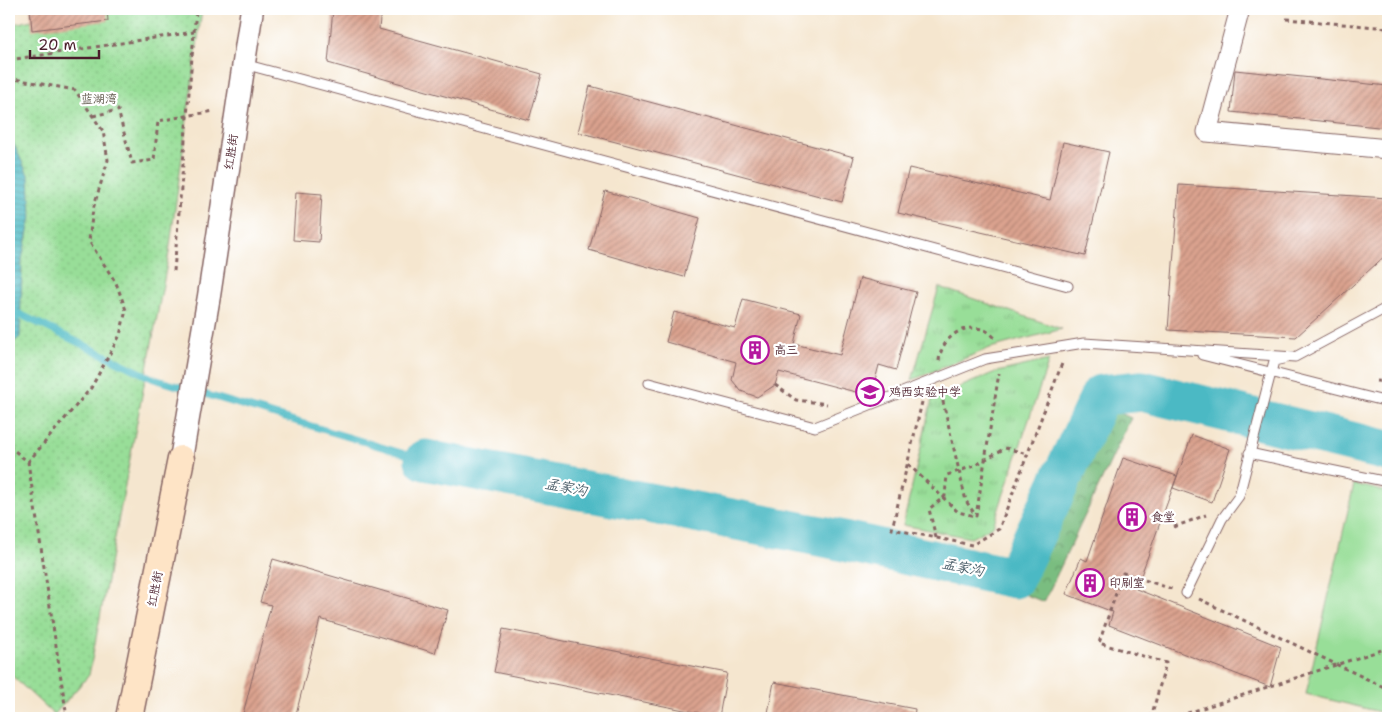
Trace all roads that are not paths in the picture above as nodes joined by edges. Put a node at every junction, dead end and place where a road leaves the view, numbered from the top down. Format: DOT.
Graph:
graph roads {
  1 [pos="252,9"];
  2 [pos="1240,9"];
  3 [pos="244,64"];
  4 [pos="1388,149"];
  5 [pos="1068,286"];
  6 [pos="1388,306"];
  7 [pos="1172,347"];
  8 [pos="1293,357"];
  9 [pos="1270,373"];
  10 [pos="649,383"];
  11 [pos="1388,402"];
  12 [pos="1249,453"];
  13 [pos="181,459"];
  14 [pos="1388,482"];
  15 [pos="1186,593"];
  16 [pos="129,718"];
  1 -- 3 [label="street, 红胜街"];
  2 -- 4 [label="street"];
  3 -- 5 [label="lane"];
  3 -- 13 [label="street, 红胜街"];
  6 -- 8 [label="lane"];
  7 -- 9 [label="lane"];
  8 -- 9 [label="lane"];
  8 -- 10 [label="lane"];
  9 -- 11 [label="lane"];
  9 -- 12 [label="lane"];
  12 -- 14 [label="lane"];
  12 -- 15 [label="lane"];
  13 -- 16 [label="main road, 红胜街"];
}
